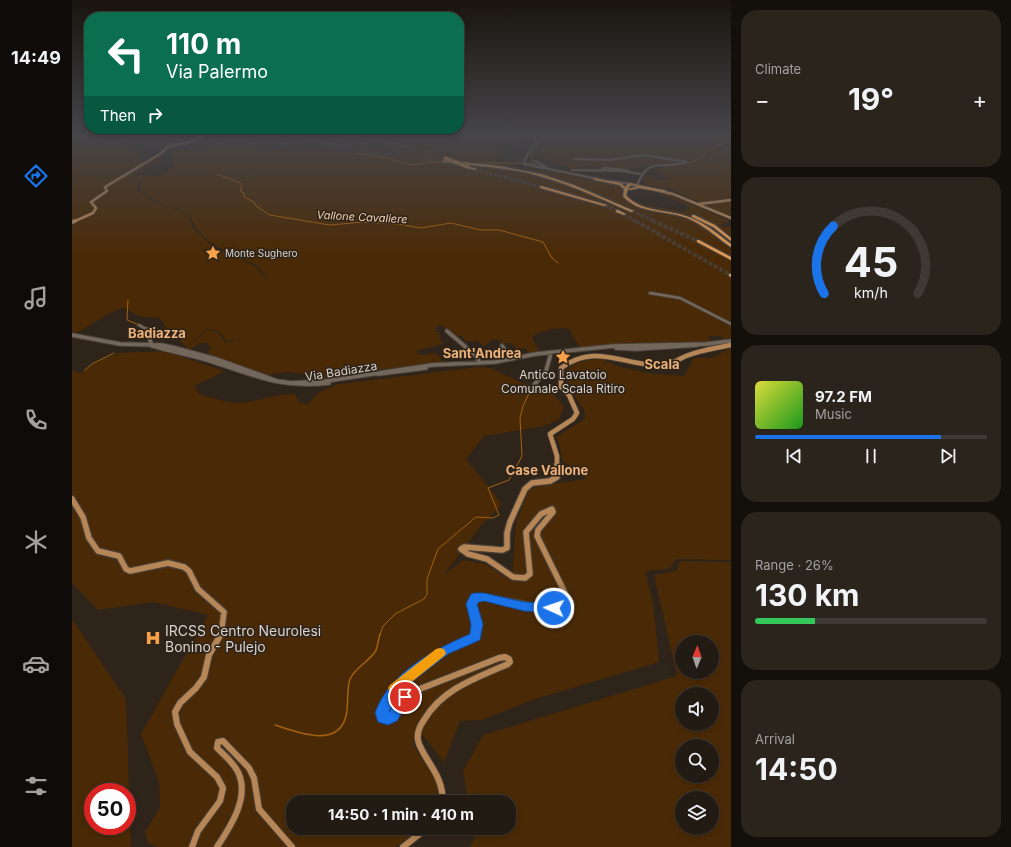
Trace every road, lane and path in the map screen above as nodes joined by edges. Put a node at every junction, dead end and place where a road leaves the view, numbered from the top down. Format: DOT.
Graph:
graph roads {
  1 [pos="640,174"];
  2 [pos="129,175"];
  3 [pos="536,175"];
  4 [pos="568,175"];
  5 [pos="595,179"];
  6 [pos="630,184"];
  7 [pos="636,185"];
  8 [pos="541,186"];
  9 [pos="628,189"];
  10 [pos="664,191"];
  11 [pos="688,200"];
  12 [pos="731,200"];
  13 [pos="704,202"];
  14 [pos="717,202"];
  15 [pos="708,203"];
  16 [pos="698,204"];
  17 [pos="605,205"];
  18 [pos="661,210"];
  19 [pos="618,211"];
  20 [pos="632,211"];
  21 [pos="717,212"];
  22 [pos="624,214"];
  23 [pos="731,219"];
  24 [pos="72,222"];
  25 [pos="731,240"];
  26 [pos="700,242"];
  27 [pos="731,246"];
  28 [pos="729,258"];
  29 [pos="650,294"];
  30 [pos="139,324"];
  31 [pos="731,324"];
  32 [pos="447,331"];
  33 [pos="72,335"];
  34 [pos="731,341"];
  35 [pos="731,345"];
  36 [pos="152,346"];
  37 [pos="502,346"];
  38 [pos="552,353"];
  39 [pos="512,359"];
  40 [pos="480,363"];
  41 [pos="534,385"];
  42 [pos="72,499"];
  43 [pos="444,795"];
  44 [pos="418,835"];
  45 [pos="192,847"];
  46 [pos="217,847"];
  47 [pos="292,847"];
  48 [pos="403,847"];
  1 -- 7 [label="street"];
  2 -- 24 [label="main road"];
  3 -- 20 [label="highway, bridge"];
  4 -- 5 [label="street"];
  5 -- 6 [label="street"];
  5 -- 9 [label="highway"];
  6 -- 7 [label="main road"];
  6 -- 9 [label="highway"];
  7 -- 10 [label="main road"];
  8 -- 17 [label="highway"];
  9 -- 10 [label="highway"];
  9 -- 18 [label="highway"];
  10 -- 11 [label="main road"];
  11 -- 13 [label="main road"];
  11 -- 16 [label="main road"];
  12 -- 14 [label="main road"];
  13 -- 14 [label="main road"];
  13 -- 16 [label="main road"];
  14 -- 15 [label="main road"];
  15 -- 16 [label="main road"];
  15 -- 21 [label="main road"];
  16 -- 21 [label="main road"];
  16 -- 23 [label="main road"];
  18 -- 25 [label="highway"];
  18 -- 27 [label="highway"];
  19 -- 22 [label="highway"];
  21 -- 23 [label="main road"];
  26 -- 28 [label="highway"];
  29 -- 31 [label="street"];
  30 -- 36 [label="street"];
  32 -- 40 [label="street"];
  33 -- 36 [label="street, Via Badiazza"];
  34 -- 38 [label="street, Via Badiazza"];
  35 -- 43 [label="main road"];
  36 -- 40 [label="street, Via Badiazza"];
  37 -- 39 [label="street"];
  38 -- 39 [label="street, Via Badiazza"];
  38 -- 41 [label="street"];
  39 -- 40 [label="street, Via Badiazza"];
  42 -- 45 [label="main road"];
  44 -- 48 [label="main road"];
  46 -- 47 [label="main road"];
}
